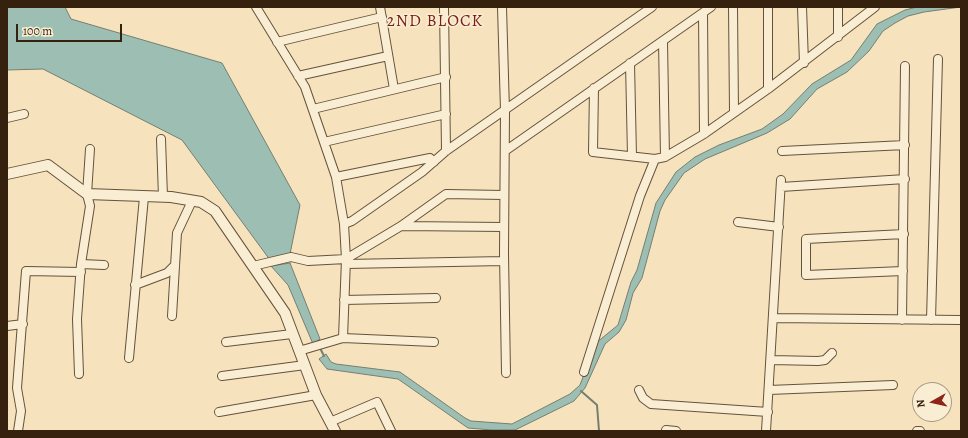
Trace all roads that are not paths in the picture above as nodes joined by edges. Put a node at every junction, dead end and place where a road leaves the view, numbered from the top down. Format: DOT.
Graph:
graph roads {
  1 [pos="256,7"];
  2 [pos="380,7"];
  3 [pos="444,7"];
  4 [pos="502,7"];
  5 [pos="652,7"];
  6 [pos="711,7"];
  7 [pos="732,7"];
  8 [pos="768,7"];
  9 [pos="802,7"];
  10 [pos="838,7"];
  11 [pos="875,7"];
  12 [pos="703,13"];
  13 [pos="382,18"];
  14 [pos="838,37"];
  15 [pos="663,40"];
  16 [pos="277,42"];
  17 [pos="388,56"];
  18 [pos="938,58"];
  19 [pos="630,63"];
  20 [pos="804,63"];
  21 [pos="905,66"];
  22 [pos="298,76"];
  23 [pos="446,77"];
  24 [pos="594,88"];
  25 [pos="394,89"];
  26 [pos="768,89"];
  27 [pos="313,109"];
  28 [pos="505,111"];
  29 [pos="734,112"];
  30 [pos="24,114"];
  31 [pos="446,114"];
  32 [pos="7,118"];
  33 [pos="704,134"];
  34 [pos="161,139"];
  35 [pos="324,142"];
  36 [pos="905,145"];
  37 [pos="90,149"];
  38 [pos="446,150"];
  39 [pos="505,151"];
  40 [pos="782,151"];
  41 [pos="632,156"];
  42 [pos="665,157"];
  43 [pos="655,159"];
  44 [pos="434,162"];
  45 [pos="7,174"];
  46 [pos="336,177"];
  47 [pos="904,179"];
  48 [pos="87,194"];
  49 [pos="504,195"];
  50 [pos="144,196"];
  51 [pos="163,197"];
  52 [pos="192,201"];
  53 [pos="738,222"];
  54 [pos="344,224"];
  55 [pos="401,226"];
  56 [pos="504,227"];
  57 [pos="779,227"];
  58 [pos="904,234"];
  59 [pos="346,261"];
  60 [pos="504,261"];
  61 [pos="104,265"];
  62 [pos="175,266"];
  63 [pos="254,266"];
  64 [pos="81,268"];
  65 [pos="904,271"];
  66 [pos="135,285"];
  67 [pos="436,298"];
  68 [pos="344,300"];
  69 [pos="172,316"];
  70 [pos="774,318"];
  71 [pos="902,320"];
  72 [pos="930,320"];
  73 [pos="961,320"];
  74 [pos="23,324"];
  75 [pos="7,326"];
  76 [pos="292,334"];
  77 [pos="342,338"];
  78 [pos="226,342"];
  79 [pos="434,342"];
  80 [pos="298,351"];
  81 [pos="832,353"];
  82 [pos="129,358"];
  83 [pos="771,360"];
  84 [pos="304,365"];
  85 [pos="506,372"];
  86 [pos="584,372"];
  87 [pos="79,374"];
  88 [pos="222,376"];
  89 [pos="893,386"];
  90 [pos="639,390"];
  91 [pos="769,390"];
  92 [pos="316,395"];
  93 [pos="218,412"];
  94 [pos="768,412"];
  95 [pos="333,426"];
  96 [pos="666,430"];
  97 [pos="18,431"];
  98 [pos="390,431"];
  99 [pos="676,431"];
  100 [pos="766,431"];
  101 [pos="917,431"];
  102 [pos="920,431"];
  1 -- 16 [label="street"];
  2 -- 13 [label="street"];
  3 -- 23 [label="street"];
  4 -- 28 [label="street"];
  5 -- 28 [label="street"];
  6 -- 12 [label="street"];
  7 -- 29 [label="street"];
  8 -- 26 [label="street"];
  9 -- 20 [label="street"];
  10 -- 14 [label="street"];
  11 -- 14 [label="street"];
  12 -- 15 [label="street"];
  12 -- 33 [label="street"];
  13 -- 16 [label="street"];
  13 -- 17 [label="street"];
  14 -- 20 [label="street"];
  15 -- 19 [label="street"];
  15 -- 42 [label="street"];
  16 -- 22 [label="street"];
  17 -- 22 [label="street"];
  17 -- 25 [label="street"];
  18 -- 72 [label="street"];
  19 -- 24 [label="street"];
  19 -- 41 [label="street"];
  20 -- 26 [label="street"];
  21 -- 36 [label="street"];
  22 -- 27 [label="street"];
  23 -- 25 [label="street"];
  23 -- 31 [label="street"];
  24 -- 39 [label="street"];
  24 -- 41 [label="street"];
  25 -- 27 [label="street"];
  26 -- 29 [label="street"];
  27 -- 35 [label="street"];
  28 -- 38 [label="street"];
  28 -- 39 [label="street"];
  29 -- 33 [label="street"];
  30 -- 32 [label="street"];
  31 -- 35 [label="street"];
  31 -- 38 [label="street"];
  33 -- 42 [label="street"];
  34 -- 51 [label="street"];
  35 -- 46 [label="street"];
  36 -- 40 [label="street"];
  36 -- 47 [label="street"];
  37 -- 48 [label="street"];
  38 -- 44 [label="street"];
  39 -- 49 [label="street"];
  41 -- 43 [label="street"];
  42 -- 43 [label="street"];
  43 -- 86 [label="street"];
  44 -- 46 [label="street"];
  44 -- 54 [label="street"];
  45 -- 48 [label="street"];
  46 -- 54 [label="street"];
  47 -- 57 [label="street"];
  47 -- 58 [label="street"];
  48 -- 50 [label="street"];
  48 -- 64 [label="street"];
  49 -- 55 [label="street"];
  49 -- 56 [label="street"];
  50 -- 51 [label="street"];
  50 -- 66 [label="street"];
  51 -- 52 [label="street"];
  52 -- 62 [label="street"];
  52 -- 63 [label="street"];
  53 -- 57 [label="street"];
  54 -- 59 [label="street"];
  55 -- 56 [label="street"];
  55 -- 59 [label="street"];
  56 -- 60 [label="street"];
  57 -- 70 [label="street"];
  58 -- 65 [label="street"];
  58 -- 65 [label="street"];
  59 -- 60 [label="street"];
  59 -- 63 [label="street"];
  59 -- 68 [label="street"];
  60 -- 85 [label="street"];
  61 -- 64 [label="street"];
  62 -- 66 [label="street"];
  62 -- 69 [label="street"];
  63 -- 76 [label="street"];
  64 -- 74 [label="street"];
  64 -- 87 [label="street"];
  65 -- 71 [label="street"];
  66 -- 82 [label="street"];
  67 -- 68 [label="street"];
  68 -- 77 [label="street"];
  70 -- 71 [label="street"];
  70 -- 83 [label="street"];
  71 -- 72 [label="street"];
  72 -- 73 [label="street"];
  74 -- 75 [label="street"];
  74 -- 97 [label="street"];
  76 -- 78 [label="street"];
  76 -- 80 [label="street"];
  77 -- 79 [label="street"];
  77 -- 80 [label="street"];
  80 -- 84 [label="street"];
  81 -- 83 [label="street"];
  83 -- 91 [label="street"];
  84 -- 88 [label="street"];
  84 -- 92 [label="street"];
  89 -- 91 [label="street"];
  90 -- 94 [label="street"];
  91 -- 94 [label="street"];
  92 -- 93 [label="street"];
  92 -- 95 [label="street"];
  94 -- 100 [label="street"];
  95 -- 98 [label="street"];
  96 -- 99 [label="street"];
  101 -- 102 [label="street"];
}
